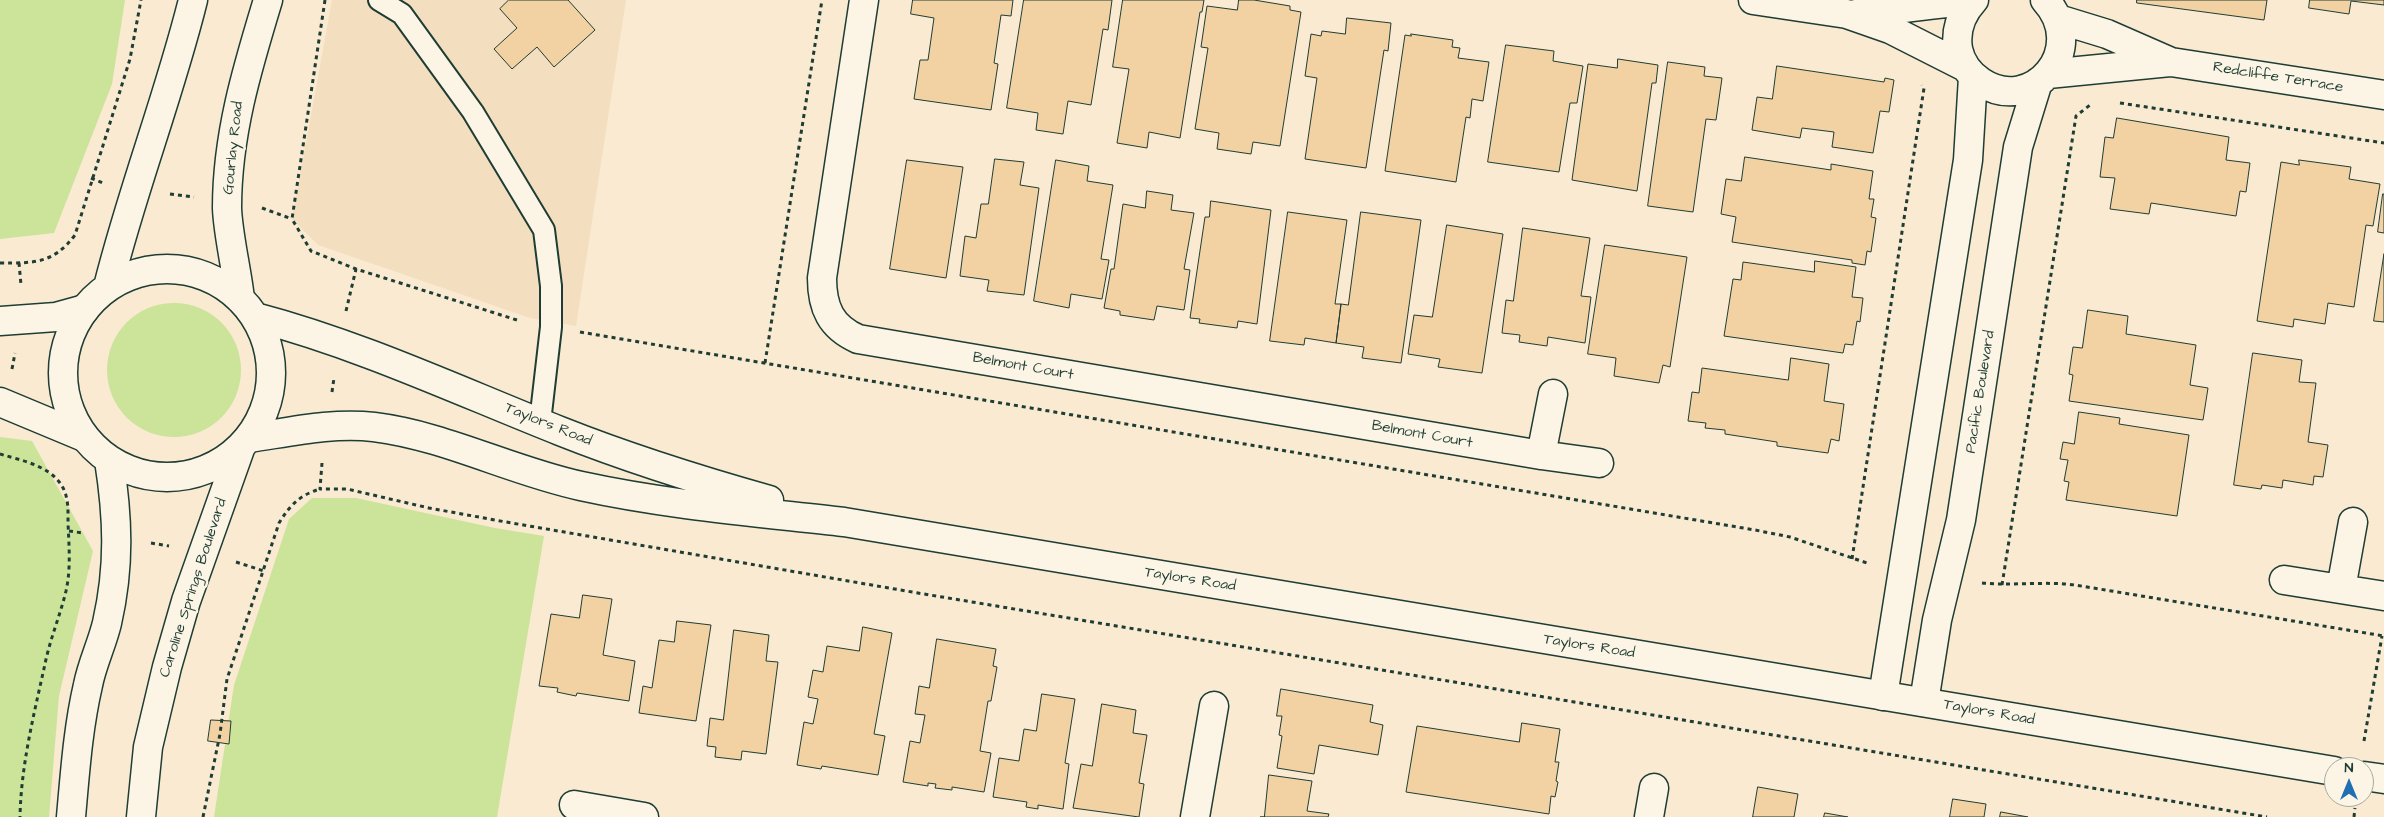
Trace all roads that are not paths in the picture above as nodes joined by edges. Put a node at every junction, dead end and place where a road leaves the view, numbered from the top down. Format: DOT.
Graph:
graph roads {
  1 [pos="193,0"];
  2 [pos="268,0"];
  3 [pos="379,0"];
  4 [pos="864,0"];
  5 [pos="1752,0"];
  6 [pos="1973,1"];
  7 [pos="2053,7"];
  8 [pos="1847,14"];
  9 [pos="2171,62"];
  10 [pos="1969,72"];
  11 [pos="2043,78"];
  12 [pos="2384,95"];
  13 [pos="108,288"];
  14 [pos="248,308"];
  15 [pos="85,309"];
  16 [pos="0,321"];
  17 [pos="1553,394"];
  18 [pos="0,402"];
  19 [pos="540,422"];
  20 [pos="84,437"];
  21 [pos="245,443"];
  22 [pos="1541,455"];
  23 [pos="109,460"];
  24 [pos="1599,463"];
  25 [pos="844,522"];
  26 [pos="2352,522"];
  27 [pos="2284,580"];
  28 [pos="2341,588"];
  29 [pos="2384,596"];
  30 [pos="1882,696"];
  31 [pos="1924,702"];
  32 [pos="1214,706"];
  33 [pos="2324,769"];
  34 [pos="1654,788"];
  35 [pos="574,805"];
  36 [pos="71,817"];
  37 [pos="141,817"];
  38 [pos="644,817"];
  39 [pos="1195,817"];
  40 [pos="1649,817"];
  1 -- 13 [label="main road"];
  2 -- 14 [label="main road, Gourlay Road"];
  3 -- 19 [label="lane"];
  4 -- 22 [label="main road, Belmont Court"];
  5 -- 8 [label="main road"];
  6 -- 8 [label="main road"];
  6 -- 10 [label="main road"];
  7 -- 9 [label="main road, Redcliffe Terrace"];
  7 -- 11 [label="main road, Pacific Boulevard"];
  8 -- 10 [label="main road, Redcliffe Terrace"];
  9 -- 11 [label="main road, Redcliffe Terrace"];
  9 -- 12 [label="main road, Redcliffe Terrace"];
  10 -- 11 [label="main road, Redcliffe Terrace"];
  10 -- 30 [label="main road"];
  11 -- 31 [label="main road, Pacific Boulevard"];
  13 -- 14 [label="main road"];
  13 -- 15 [label="main road"];
  14 -- 19 [label="main road, Taylors Road"];
  14 -- 21 [label="main road, Caroline Springs Boulevard"];
  15 -- 16 [label="main road"];
  15 -- 20 [label="main road"];
  17 -- 22 [label="main road"];
  18 -- 20 [label="main road"];
  19 -- 25 [label="main road, Taylors Road"];
  20 -- 23 [label="main road"];
  21 -- 23 [label="main road"];
  21 -- 25 [label="main road, Taylors Road"];
  21 -- 37 [label="main road, Caroline Springs Boulevard"];
  22 -- 24 [label="main road, Belmont Court"];
  23 -- 36 [label="main road"];
  25 -- 30 [label="main road, Taylors Road"];
  26 -- 28 [label="main road"];
  27 -- 28 [label="main road"];
  28 -- 29 [label="main road"];
  30 -- 31 [label="main road, Taylors Road"];
  31 -- 33 [label="main road, Taylors Road"];
  32 -- 39 [label="main road"];
  34 -- 40 [label="main road"];
  35 -- 38 [label="main road"];
}
